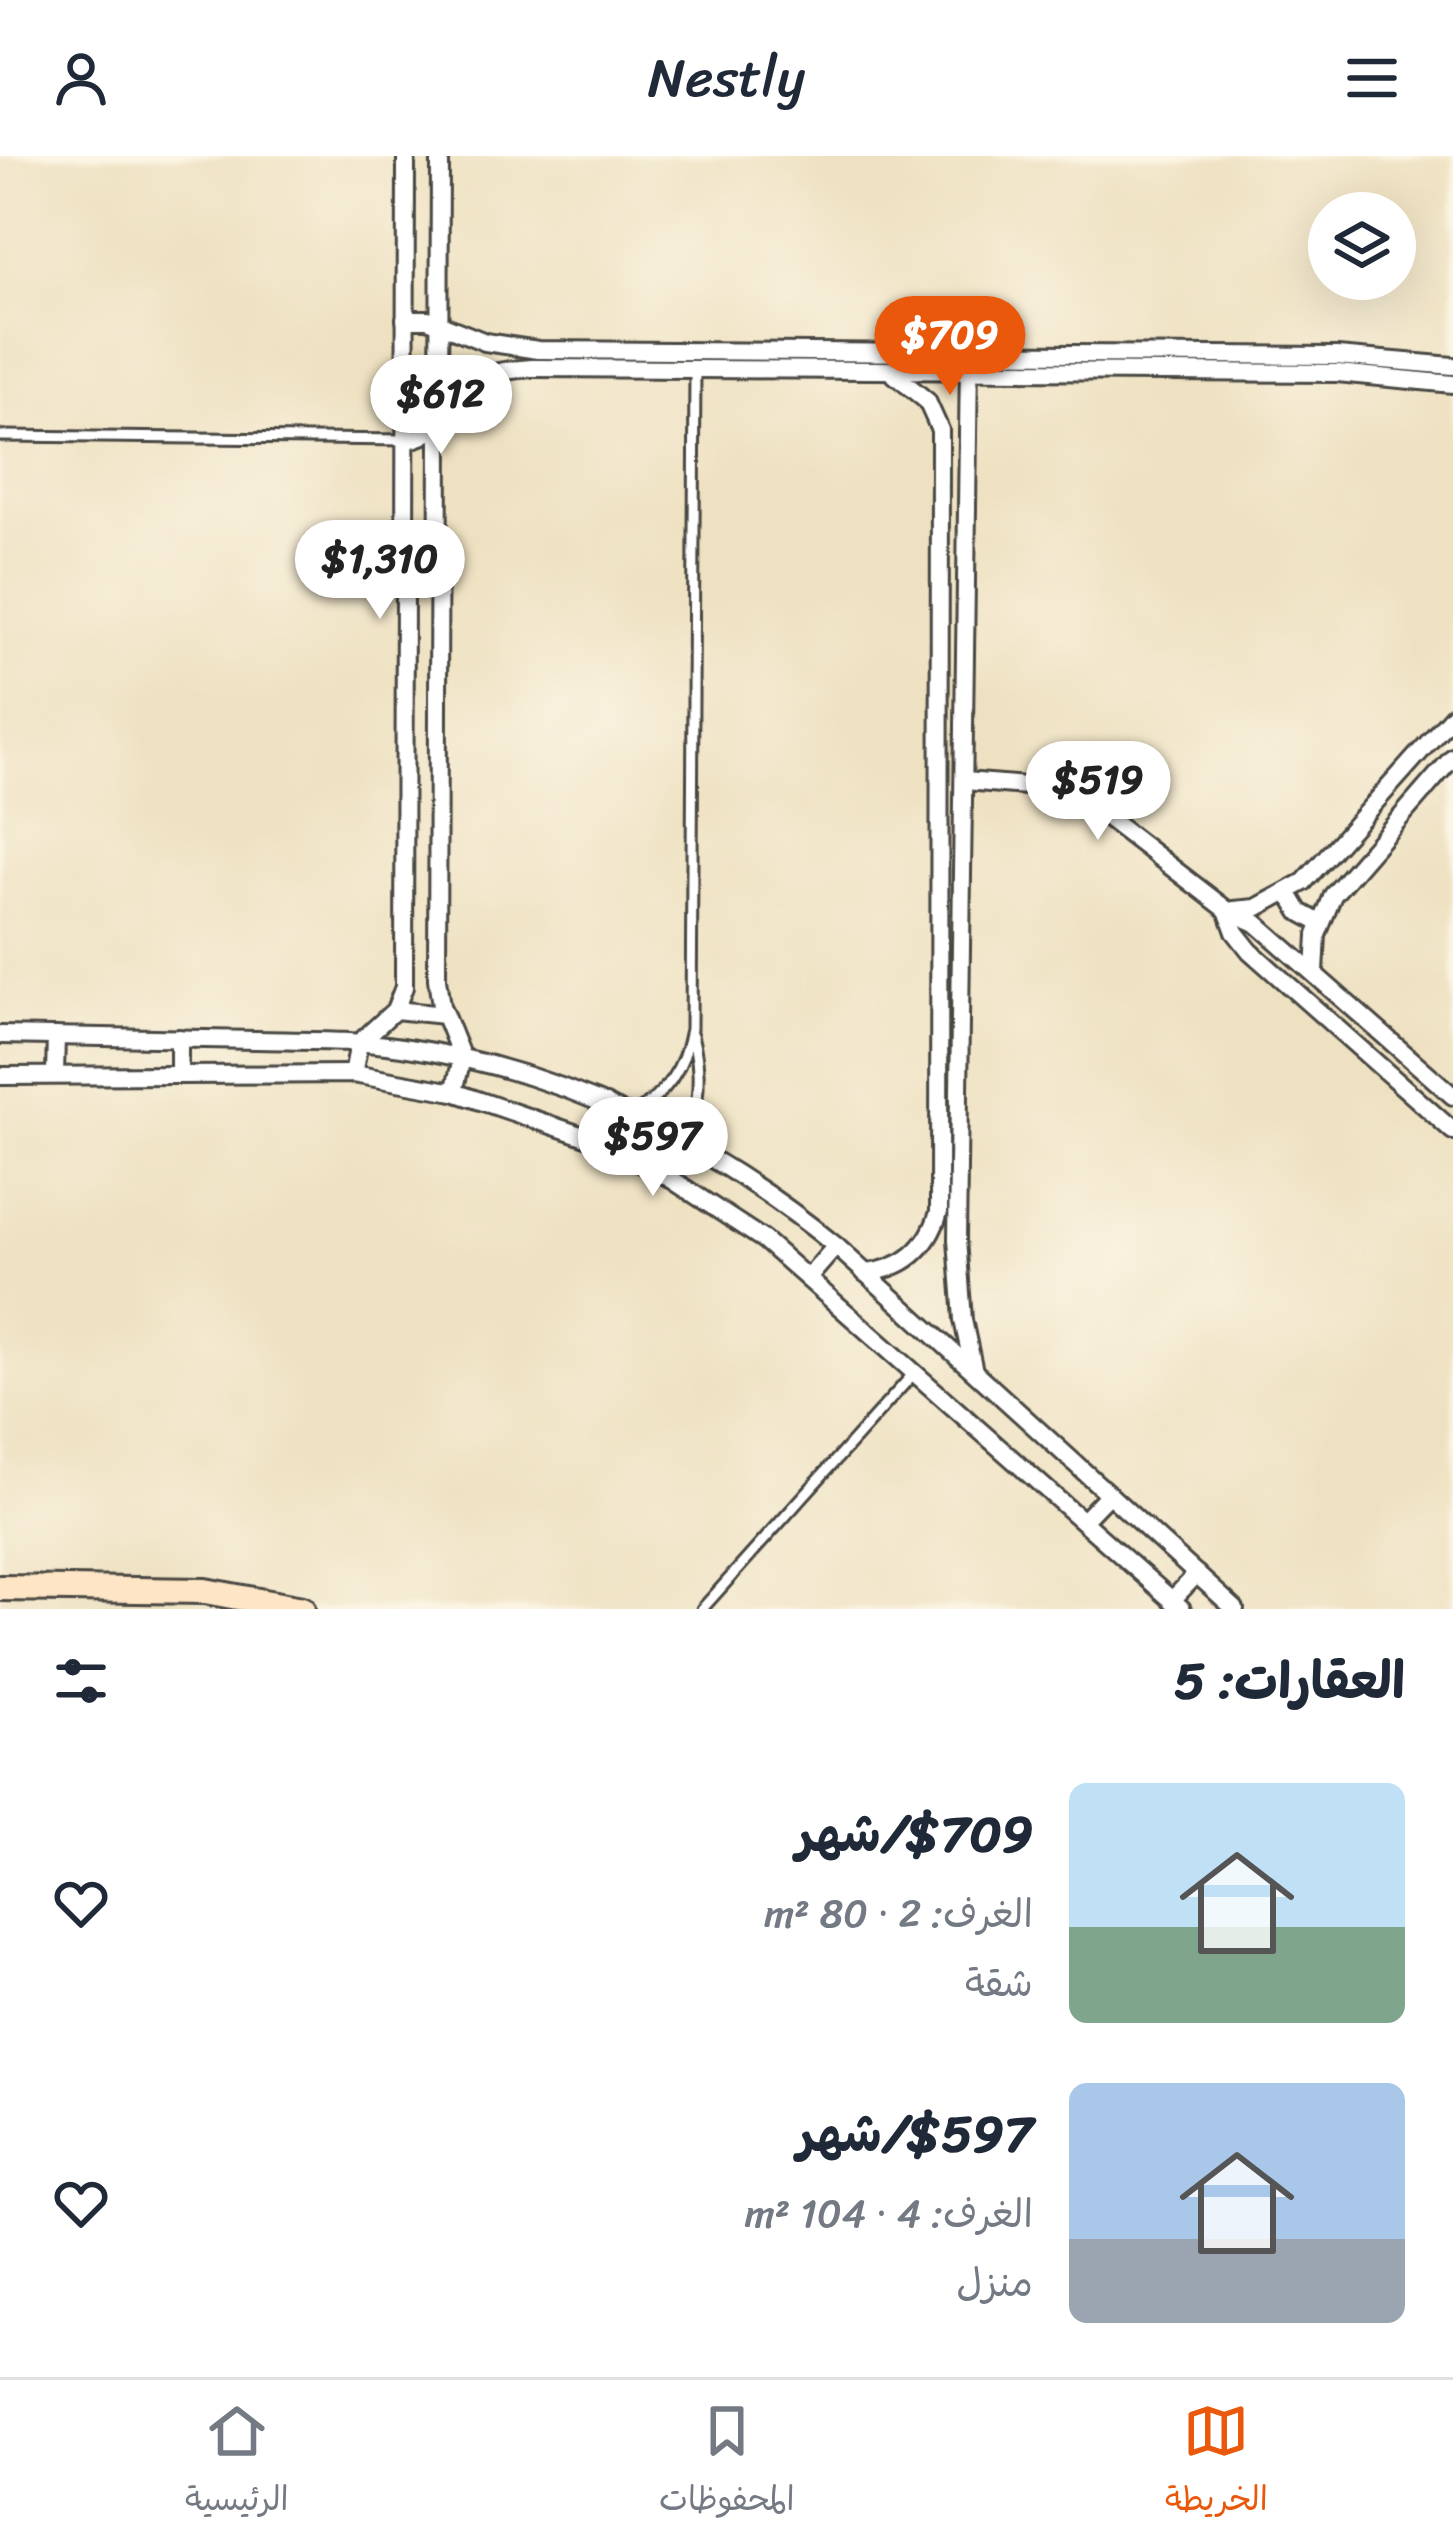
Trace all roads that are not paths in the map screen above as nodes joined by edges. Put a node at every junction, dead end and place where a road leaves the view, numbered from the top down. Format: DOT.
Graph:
graph roads {
  1 [pos="406,156"];
  2 [pos="440,156"];
  3 [pos="406,319"];
  4 [pos="439,322"];
  5 [pos="485,342"];
  6 [pos="555,359"];
  7 [pos="969,363"];
  8 [pos="1230,363"];
  9 [pos="1453,366"];
  10 [pos="695,370"];
  11 [pos="889,372"];
  12 [pos="488,374"];
  13 [pos="1453,384"];
  14 [pos="441,420"];
  15 [pos="0,436"];
  16 [pos="408,440"];
  17 [pos="1453,715"];
  18 [pos="1423,747"];
  19 [pos="1449,762"];
  20 [pos="965,781"];
  21 [pos="405,793"];
  22 [pos="438,794"];
  23 [pos="940,891"];
  24 [pos="963,892"];
  25 [pos="1288,892"];
  26 [pos="1227,910"];
  27 [pos="1320,922"];
  28 [pos="404,930"];
  29 [pos="437,932"];
  30 [pos="1315,972"];
  31 [pos="395,1010"];
  32 [pos="444,1015"];
  33 [pos="691,1030"];
  34 [pos="0,1035"];
  35 [pos="56,1036"];
  36 [pos="179,1038"];
  37 [pos="359,1043"];
  38 [pos="462,1058"];
  39 [pos="55,1074"];
  40 [pos="179,1074"];
  41 [pos="352,1074"];
  42 [pos="0,1076"];
  43 [pos="454,1092"];
  44 [pos="1453,1096"];
  45 [pos="606,1104"];
  46 [pos="632,1115"];
  47 [pos="1453,1131"];
  48 [pos="592,1138"];
  49 [pos="686,1142"];
  50 [pos="668,1177"];
  51 [pos="939,1179"];
  52 [pos="959,1179"];
  53 [pos="836,1246"];
  54 [pos="865,1273"];
  55 [pos="809,1276"];
  56 [pos="916,1372"];
  57 [pos="974,1372"];
  58 [pos="1109,1494"];
  59 [pos="1083,1521"];
  60 [pos="1197,1574"];
  61 [pos="0,1588"];
  62 [pos="1177,1605"];
  63 [pos="302,1609"];
  64 [pos="702,1609"];
  65 [pos="1235,1609"];
  1 -- 3 [label="street"];
  2 -- 4 [label="street"];
  3 -- 4 [label="street"];
  3 -- 16 [label="street"];
  4 -- 5 [label="street"];
  4 -- 14 [label="street"];
  5 -- 6 [label="street"];
  5 -- 12 [label="street"];
  6 -- 7 [label="street"];
  6 -- 10 [label="street"];
  6 -- 12 [label="street"];
  7 -- 8 [label="street"];
  7 -- 11 [label="street"];
  7 -- 20 [label="street"];
  8 -- 9 [label="street"];
  8 -- 13 [label="street"];
  10 -- 11 [label="street"];
  10 -- 33 [label="lane"];
  11 -- 23 [label="street"];
  12 -- 14 [label="street"];
  14 -- 16 [label="street"];
  14 -- 22 [label="street"];
  15 -- 16 [label="lane"];
  16 -- 21 [label="street"];
  17 -- 18 [label="street"];
  18 -- 19 [label="street"];
  18 -- 25 [label="street"];
  19 -- 27 [label="street"];
  20 -- 24 [label="street"];
  20 -- 26 [label="street"];
  21 -- 22 [label="street"];
  21 -- 28 [label="street"];
  22 -- 29 [label="street"];
  23 -- 24 [label="street"];
  23 -- 51 [label="street"];
  24 -- 52 [label="street"];
  25 -- 26 [label="street"];
  25 -- 27 [label="street"];
  26 -- 30 [label="street"];
  26 -- 47 [label="street"];
  27 -- 30 [label="street"];
  28 -- 29 [label="street"];
  28 -- 31 [label="street"];
  29 -- 32 [label="street"];
  30 -- 44 [label="street"];
  31 -- 32 [label="street"];
  31 -- 37 [label="street"];
  32 -- 38 [label="street"];
  33 -- 46 [label="lane"];
  33 -- 49 [label="lane"];
  34 -- 35 [label="street"];
  35 -- 36 [label="street"];
  35 -- 39 [label="street"];
  36 -- 37 [label="street"];
  36 -- 40 [label="street"];
  37 -- 38 [label="street"];
  37 -- 41 [label="street"];
  38 -- 43 [label="street"];
  38 -- 45 [label="street"];
  39 -- 40 [label="street"];
  39 -- 42 [label="street"];
  40 -- 41 [label="street"];
  41 -- 43 [label="street"];
  43 -- 48 [label="street"];
  45 -- 46 [label="street"];
  45 -- 48 [label="street"];
  46 -- 49 [label="street"];
  48 -- 50 [label="street"];
  49 -- 50 [label="street"];
  49 -- 53 [label="street"];
  50 -- 55 [label="street"];
  51 -- 52 [label="street"];
  51 -- 54 [label="street"];
  52 -- 57 [label="street"];
  53 -- 54 [label="street"];
  53 -- 55 [label="street"];
  54 -- 57 [label="street"];
  55 -- 56 [label="street"];
  56 -- 59 [label="street"];
  56 -- 64 [label="lane"];
  57 -- 58 [label="street"];
  58 -- 59 [label="street"];
  58 -- 60 [label="street"];
  59 -- 62 [label="street"];
  60 -- 62 [label="street"];
  60 -- 65 [label="street"];
  61 -- 63 [label="street"];
}
